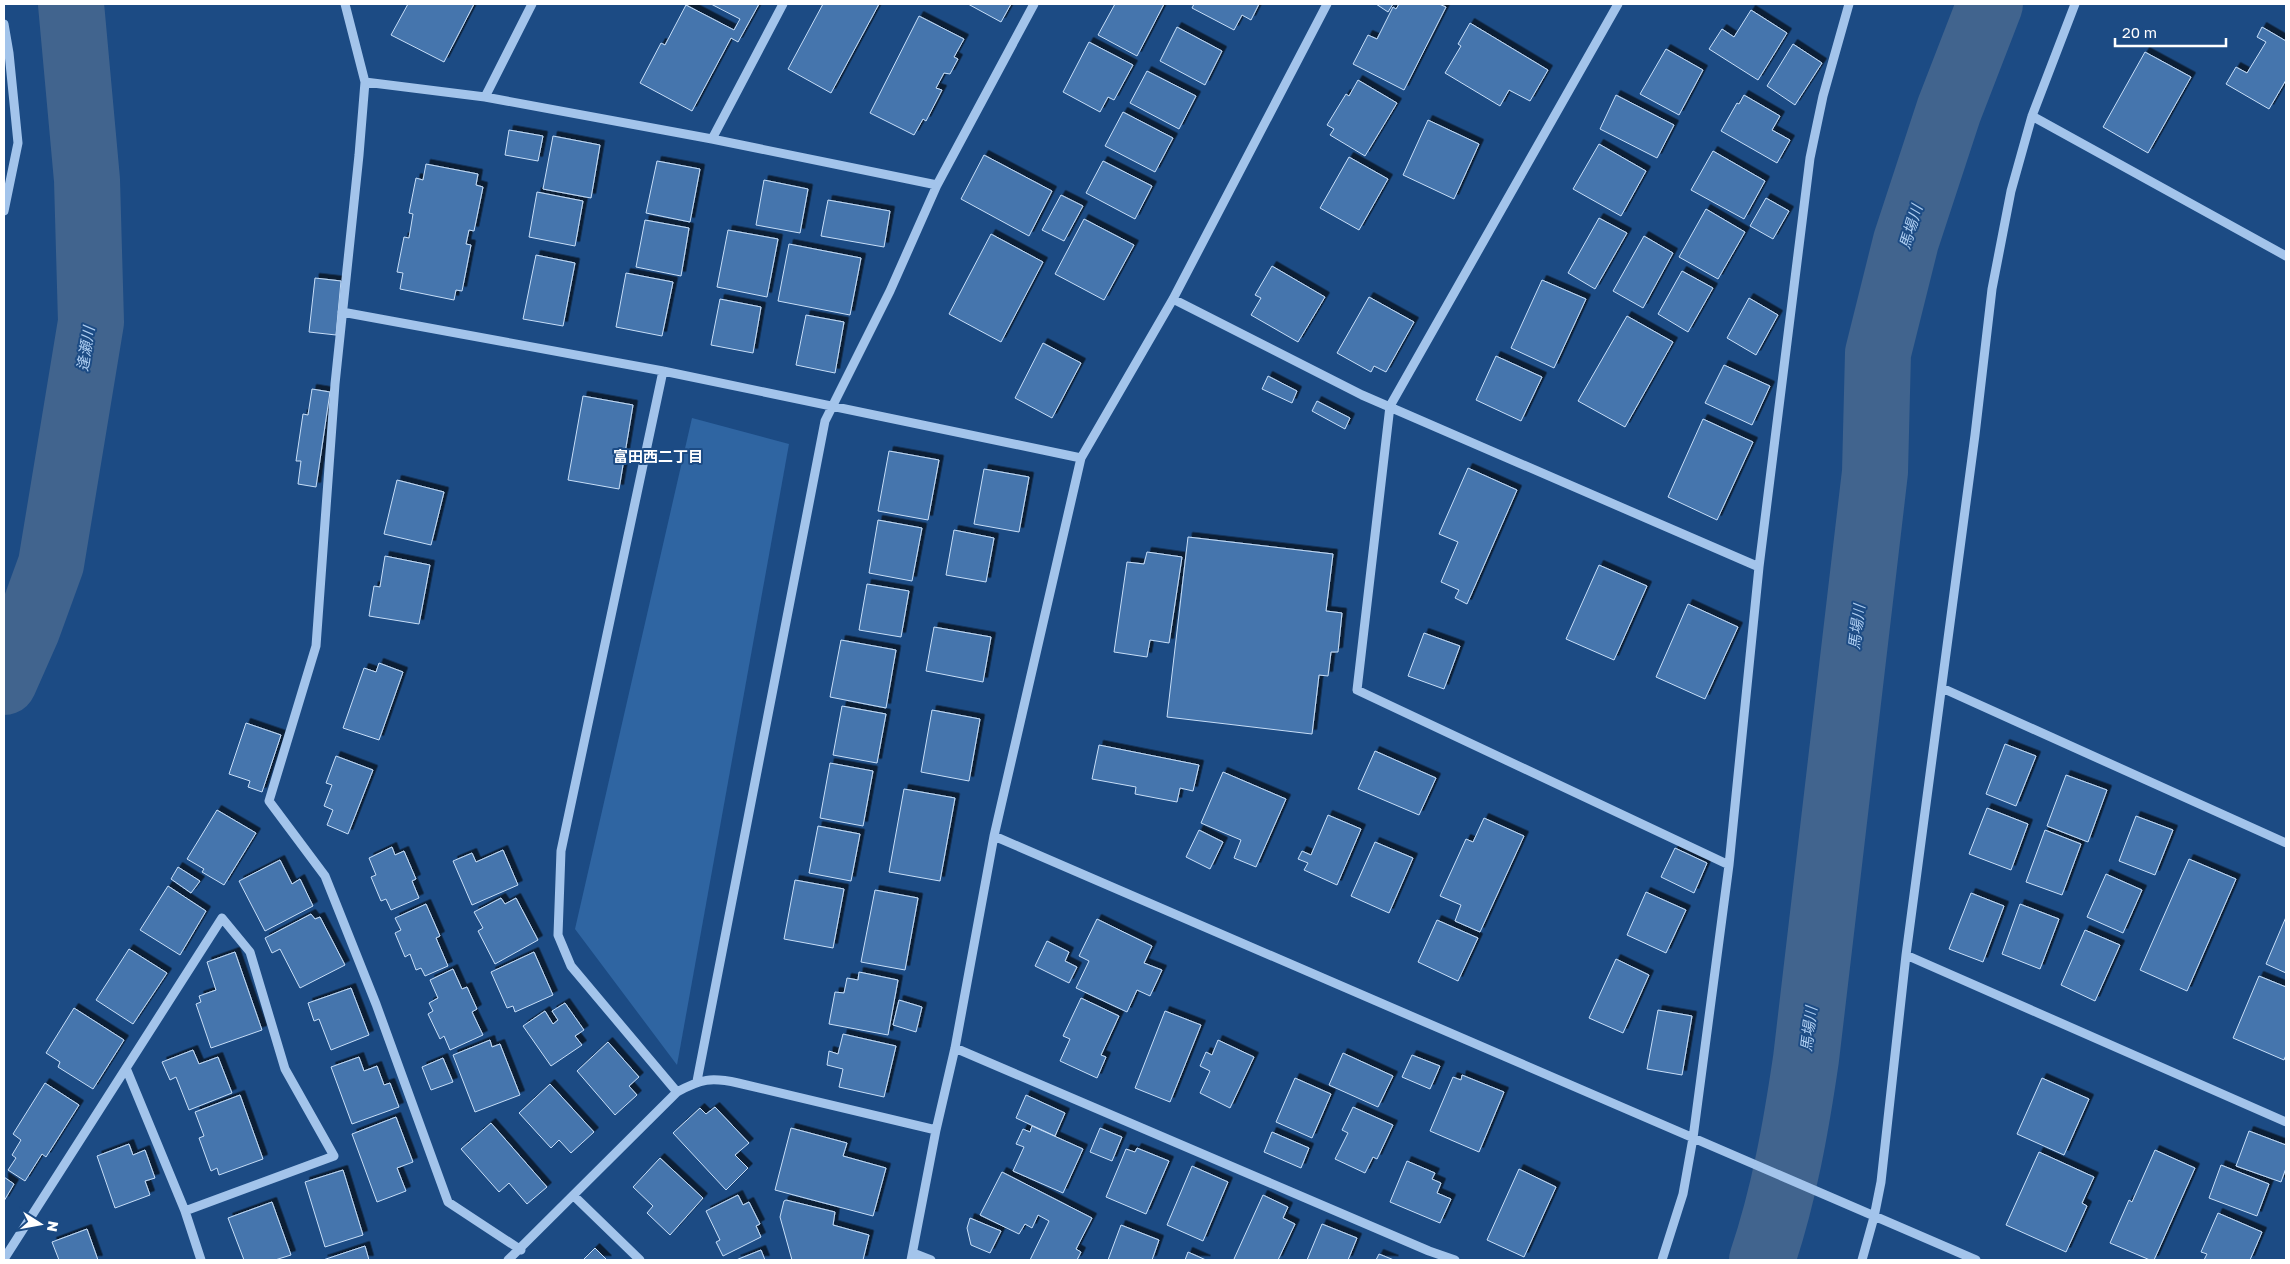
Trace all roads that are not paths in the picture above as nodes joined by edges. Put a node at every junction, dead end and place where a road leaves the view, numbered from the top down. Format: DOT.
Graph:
graph roads {
  1 [pos="345,4"];
  2 [pos="532,4"];
  3 [pos="783,4"];
  4 [pos="1034,4"];
  5 [pos="1328,4"];
  6 [pos="1618,4"];
  7 [pos="1849,4"];
  8 [pos="2075,4"];
  9 [pos="4,24"];
  10 [pos="365,82"];
  11 [pos="485,97"];
  12 [pos="2032,116"];
  13 [pos="712,139"];
  14 [pos="937,185"];
  15 [pos="4,211"];
  16 [pos="2286,256"];
  17 [pos="1173,299"];
  18 [pos="342,312"];
  19 [pos="663,371"];
  20 [pos="832,406"];
  21 [pos="1390,406"];
  22 [pos="1081,458"];
  23 [pos="1759,567"];
  24 [pos="1942,688"];
  25 [pos="994,836"];
  26 [pos="2286,843"];
  27 [pos="1729,865"];
  28 [pos="1906,955"];
  29 [pos="955,1048"];
  30 [pos="126,1068"];
  31 [pos="697,1081"];
  32 [pos="677,1092"];
  33 [pos="2286,1122"];
  34 [pos="936,1130"];
  35 [pos="1694,1138"];
  36 [pos="574,1196"];
  37 [pos="185,1211"];
  38 [pos="1874,1217"];
  39 [pos="520,1250"];
  40 [pos="1429,1256"];
  41 [pos="912,1257"];
  42 [pos="4,1259"];
  43 [pos="201,1260"];
  44 [pos="508,1260"];
  45 [pos="640,1260"];
  46 [pos="931,1260"];
  47 [pos="1455,1260"];
  48 [pos="1662,1260"];
  49 [pos="1862,1260"];
  50 [pos="1976,1260"];
  1 -- 10 [label="street"];
  2 -- 11 [label="street"];
  3 -- 13 [label="street"];
  4 -- 14 [label="street"];
  5 -- 17 [label="street"];
  6 -- 21 [label="street"];
  7 -- 23 [label="street"];
  8 -- 12 [label="street"];
  9 -- 15 [label="street"];
  10 -- 11 [label="street"];
  10 -- 18 [label="street"];
  11 -- 13 [label="street"];
  12 -- 16 [label="street"];
  12 -- 24 [label="street"];
  13 -- 14 [label="street"];
  14 -- 20 [label="street"];
  17 -- 21 [label="street"];
  17 -- 22 [label="street"];
  18 -- 19 [label="street"];
  18 -- 39 [label="street"];
  19 -- 20 [label="street"];
  19 -- 32 [label="street"];
  20 -- 22 [label="street"];
  20 -- 31 [label="street"];
  21 -- 23 [label="street"];
  21 -- 27 [label="street"];
  22 -- 25 [label="street"];
  23 -- 27 [label="street"];
  24 -- 26 [label="street"];
  24 -- 28 [label="street"];
  25 -- 29 [label="street"];
  25 -- 35 [label="street"];
  27 -- 35 [label="street"];
  28 -- 33 [label="street"];
  28 -- 38 [label="street"];
  29 -- 34 [label="street"];
  29 -- 40 [label="street"];
  30 -- 37 [label="street"];
  30 -- 37 [label="street"];
  30 -- 42 [label="street"];
  31 -- 32 [label="street"];
  31 -- 34 [label="street"];
  32 -- 36 [label="street"];
  34 -- 41 [label="street"];
  35 -- 38 [label="street"];
  35 -- 48 [label="street"];
  36 -- 39 [label="street"];
  36 -- 45 [label="street"];
  37 -- 43 [label="street"];
  38 -- 49 [label="street"];
  38 -- 50 [label="street"];
  39 -- 44 [label="street"];
  40 -- 47 [label="street"];
  41 -- 46 [label="street"];
}
